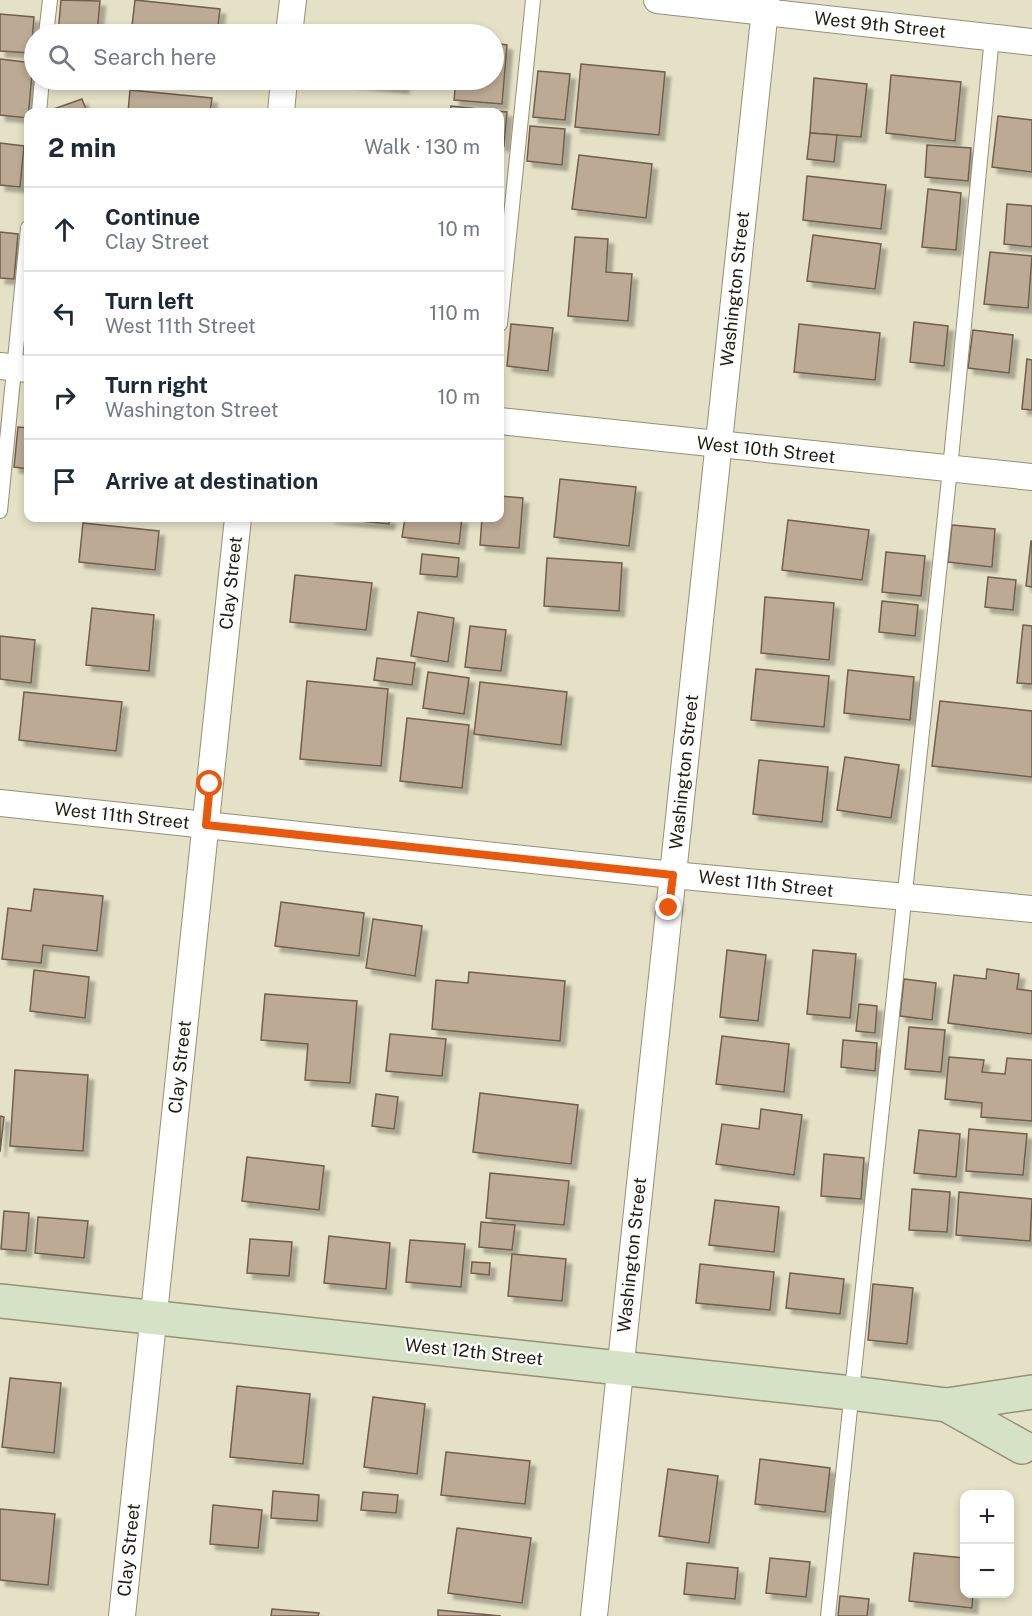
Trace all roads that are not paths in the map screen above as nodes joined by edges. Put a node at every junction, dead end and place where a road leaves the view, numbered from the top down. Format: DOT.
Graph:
graph roads {
  1 [pos="50,0"];
  2 [pos="293,0"];
  3 [pos="533,0"];
  4 [pos="657,0"];
  5 [pos="766,6"];
  6 [pos="47,24"];
  7 [pos="290,24"];
  8 [pos="992,37"];
  9 [pos="1032,42"];
  10 [pos="41,90"];
  11 [pos="283,90"];
  12 [pos="39,108"];
  13 [pos="281,108"];
  14 [pos="24,271"];
  15 [pos="504,285"];
  16 [pos="15,367"];
  17 [pos="504,421"];
  18 [pos="719,445"];
  19 [pos="950,469"];
  20 [pos="1032,477"];
  21 [pos="0,511"];
  22 [pos="238,522"];
  23 [pos="0,803"];
  24 [pos="206,825"];
  25 [pos="673,875"];
  26 [pos="904,897"];
  27 [pos="1032,909"];
  28 [pos="0,1301"];
  29 [pos="154,1317"];
  30 [pos="620,1368"];
  31 [pos="851,1393"];
  32 [pos="1032,1394"];
  33 [pos="947,1406"];
  34 [pos="1027,1456"];
  35 [pos="122,1616"];
  36 [pos="594,1616"];
  37 [pos="828,1616"];
  1 -- 6 [label="lane"];
  2 -- 7 [label="street"];
  3 -- 15 [label="lane"];
  4 -- 5 [label="street, West 9th Street"];
  5 -- 8 [label="street, West 9th Street"];
  5 -- 18 [label="street, Washington Street"];
  8 -- 9 [label="street, West 9th Street"];
  8 -- 19 [label="lane"];
  10 -- 12 [label="lane"];
  11 -- 13 [label="street"];
  14 -- 16 [label="lane"];
  16 -- 21 [label="lane"];
  17 -- 18 [label="street, West 10th Street"];
  18 -- 19 [label="street, West 10th Street"];
  18 -- 25 [label="street, Washington Street"];
  19 -- 20 [label="street, West 10th Street"];
  19 -- 26 [label="lane"];
  22 -- 24 [label="street, Clay Street"];
  23 -- 24 [label="street, West 11th Street"];
  24 -- 25 [label="street, West 11th Street"];
  24 -- 29 [label="street, Clay Street"];
  25 -- 26 [label="street, West 11th Street"];
  25 -- 30 [label="street, Washington Street"];
  26 -- 27 [label="street, West 11th Street"];
  26 -- 31 [label="lane"];
  28 -- 29 [label="main road, West 12th Street"];
  29 -- 30 [label="main road, West 12th Street"];
  29 -- 35 [label="street, Clay Street"];
  30 -- 31 [label="main road, West 12th Street"];
  30 -- 36 [label="street, Washington Street"];
  31 -- 33 [label="main road, West 12th Street"];
  31 -- 37 [label="lane"];
  32 -- 33 [label="main road, West 12th Street"];
  32 -- 34 [label="main road"];
  33 -- 34 [label="main road, West 12th Street"];
}
